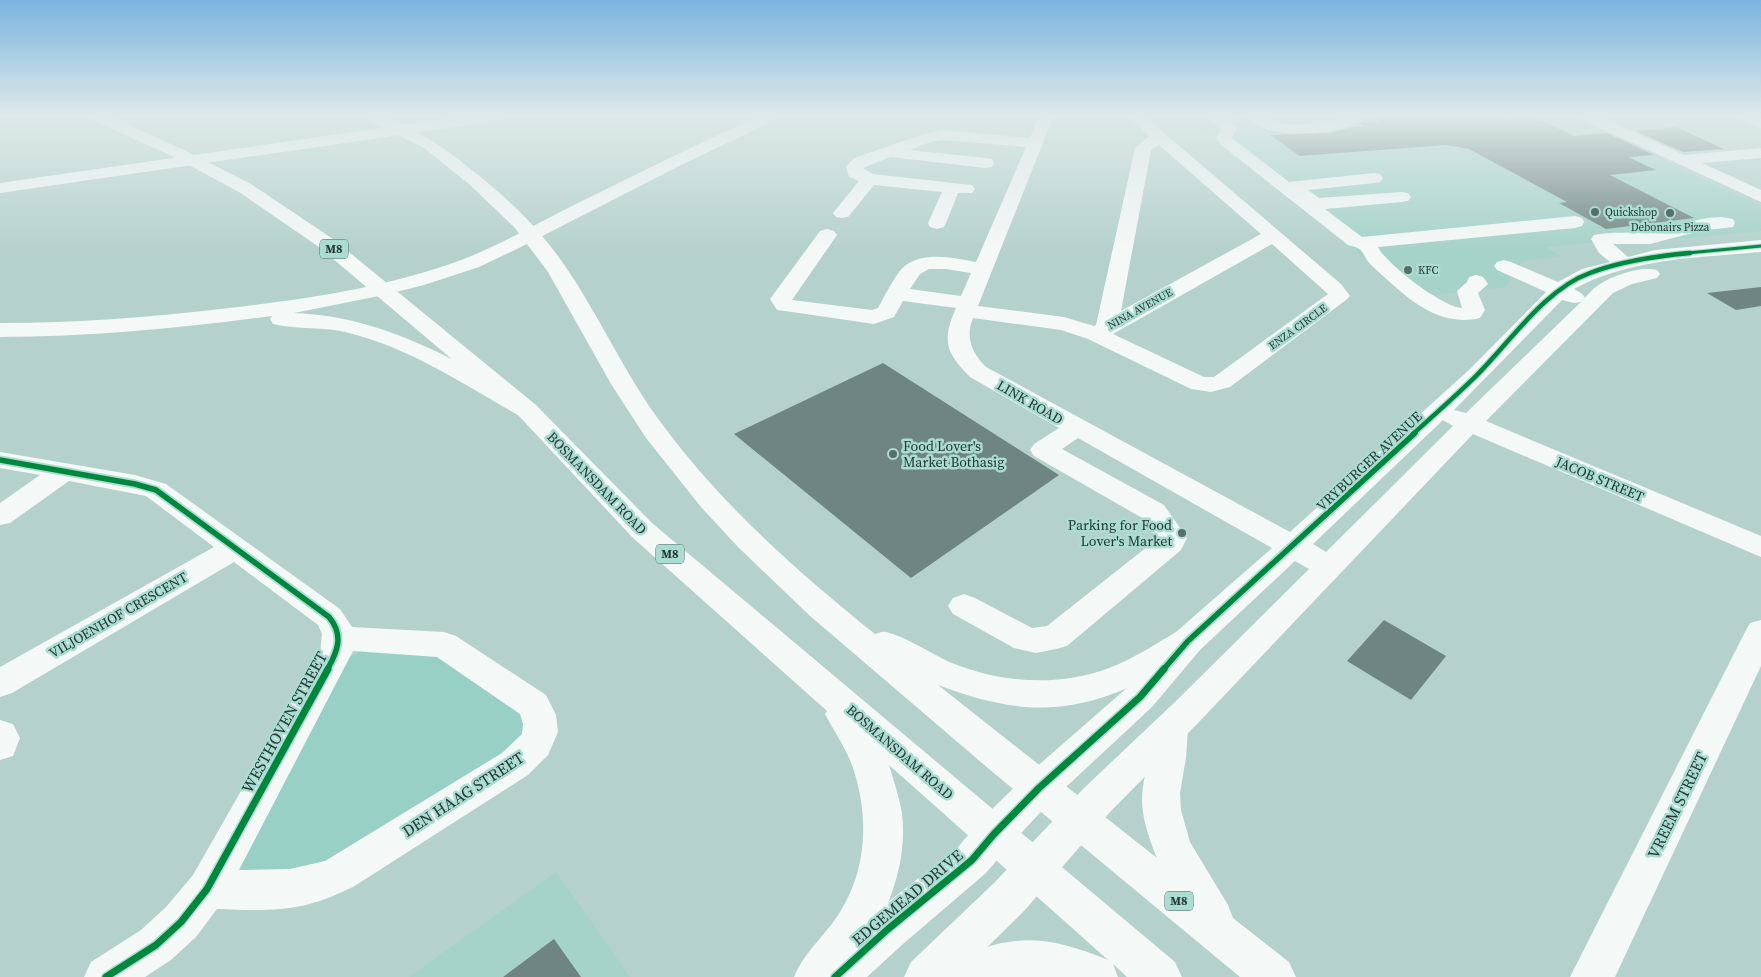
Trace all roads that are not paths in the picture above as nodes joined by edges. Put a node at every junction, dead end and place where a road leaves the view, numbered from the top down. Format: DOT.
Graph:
graph roads {
  1 [pos="79,161"];
  2 [pos="189,161"];
  3 [pos="190,161"];
  4 [pos="450,161"];
  5 [pos="680,161"];
  6 [pos="864,161"];
  7 [pos="965,161"];
  8 [pos="1027,161"];
  9 [pos="1140,161"];
  10 [pos="1187,161"];
  11 [pos="1251,161"];
  12 [pos="1683,161"];
  13 [pos="69,162"];
  14 [pos="986,163"];
  15 [pos="1374,178"];
  16 [pos="870,179"];
  17 [pos="0,188"];
  18 [pos="1402,197"];
  19 [pos="1761,197"];
  20 [pos="1374,208"];
  21 [pos="1314,210"];
  22 [pos="842,213"];
  23 [pos="1575,222"];
  24 [pos="937,223"];
  25 [pos="1726,223"];
  26 [pos="1687,228"];
  27 [pos="1274,234"];
  28 [pos="532,235"];
  29 [pos="827,235"];
  30 [pos="1366,242"];
  31 [pos="1761,244"];
  32 [pos="1761,260"];
  33 [pos="1624,262"];
  34 [pos="1504,266"];
  35 [pos="983,269"];
  36 [pos="1476,281"];
  37 [pos="382,290"];
  38 [pos="1560,291"];
  39 [pos="897,294"];
  40 [pos="1591,304"];
  41 [pos="968,307"];
  42 [pos="126,326"];
  43 [pos="0,330"];
  44 [pos="1101,330"];
  45 [pos="527,410"];
  46 [pos="1438,411"];
  47 [pos="1469,424"];
  48 [pos="1076,428"];
  49 [pos="0,460"];
  50 [pos="65,471"];
  51 [pos="0,516"];
  52 [pos="1293,547"];
  53 [pos="1761,547"];
  54 [pos="236,548"];
  55 [pos="1330,567"];
  56 [pos="964,606"];
  57 [pos="820,607"];
  58 [pos="1761,632"];
  59 [pos="340,638"];
  60 [pos="1188,641"];
  61 [pos="0,683"];
  62 [pos="824,686"];
  63 [pos="1170,729"];
  64 [pos="0,735"];
  65 [pos="0,745"];
  66 [pos="1039,788"];
  67 [pos="1079,821"];
  68 [pos="994,834"];
  69 [pos="1035,869"];
  70 [pos="206,889"];
  71 [pos="1224,937"];
  72 [pos="106,977"];
  73 [pos="816,977"];
  74 [pos="835,977"];
  75 [pos="926,977"];
  76 [pos="961,977"];
  77 [pos="1096,977"];
  78 [pos="1160,977"];
  79 [pos="1274,977"];
  80 [pos="1592,977"];
  1 -- 13 [label="main road"];
  2 -- 17 [label="main road"];
  3 -- 37 [label="main road, BOSMANSDAM ROAD / M8"];
  4 -- 28 [label="main road, M8"];
  5 -- 28 [label="main road"];
  6 -- 16 [label="main road"];
  7 -- 14 [label="main road"];
  8 -- 35 [label="main road, LINK ROAD"];
  9 -- 44 [label="main road"];
  10 -- 27 [label="main road, ENZA CIRCLE"];
  11 -- 21 [label="main road"];
  12 -- 19 [label="main road"];
  15 -- 18 [label="main road"];
  16 -- 22 [label="main road"];
  16 -- 24 [label="main road"];
  20 -- 21 [label="main road"];
  21 -- 30 [label="main road"];
  23 -- 30 [label="main road"];
  25 -- 26 [label="main road"];
  26 -- 31 [label="main road"];
  26 -- 33 [label="main road"];
  27 -- 44 [label="main road, NINA AVENUE"];
  27 -- 44 [label="main road, ENZA CIRCLE"];
  28 -- 37 [label="main road"];
  28 -- 57 [label="main road, M8"];
  29 -- 39 [label="main road"];
  30 -- 36 [label="main road"];
  31 -- 33 [label="main road, VRYBURGER AVENUE"];
  32 -- 40 [label="main road"];
  33 -- 38 [label="main road, VRYBURGER AVENUE"];
  34 -- 38 [label="main road"];
  35 -- 39 [label="main road"];
  35 -- 41 [label="main road, LINK ROAD"];
  37 -- 42 [label="main road"];
  37 -- 45 [label="main road, BOSMANSDAM ROAD / M8"];
  38 -- 40 [label="main road"];
  38 -- 46 [label="main road, VRYBURGER AVENUE"];
  39 -- 41 [label="main road, NINA AVENUE"];
  40 -- 47 [label="main road"];
  41 -- 44 [label="main road, NINA AVENUE"];
  41 -- 48 [label="main road, LINK ROAD"];
  42 -- 43 [label="main road"];
  42 -- 45 [label="main road"];
  45 -- 62 [label="main road, BOSMANSDAM ROAD / M8"];
  46 -- 47 [label="main road, JACOB STREET"];
  46 -- 52 [label="main road, VRYBURGER AVENUE"];
  47 -- 53 [label="main road, JACOB STREET"];
  47 -- 55 [label="main road"];
  48 -- 52 [label="main road, LINK ROAD"];
  48 -- 56 [label="main road"];
  49 -- 50 [label="main road"];
  50 -- 51 [label="main road"];
  50 -- 54 [label="main road"];
  52 -- 55 [label="main road, LINK ROAD"];
  52 -- 60 [label="main road, VRYBURGER AVENUE"];
  54 -- 59 [label="main road"];
  54 -- 61 [label="main road, VILJOENHOF CRESCENT"];
  55 -- 63 [label="main road"];
  57 -- 60 [label="main road"];
  57 -- 66 [label="main road, M8"];
  58 -- 80 [label="main road, VREEM STREET"];
  59 -- 70 [label="main road, WESTHOVEN STREET"];
  59 -- 70 [label="main road, DEN HAAG STREET"];
  60 -- 66 [label="main road, VRYBURGER AVENUE"];
  62 -- 68 [label="main road, BOSMANSDAM ROAD / M8"];
  62 -- 73 [label="main road"];
  63 -- 67 [label="main road"];
  63 -- 71 [label="main road"];
  64 -- 65 [label="main road"];
  66 -- 67 [label="main road, M8"];
  66 -- 68 [label="main road, EDGEMEAD DRIVE"];
  67 -- 69 [label="main road"];
  67 -- 71 [label="main road, M8"];
  68 -- 69 [label="main road, BOSMANSDAM ROAD / M8"];
  68 -- 74 [label="main road, EDGEMEAD DRIVE"];
  69 -- 75 [label="main road"];
  69 -- 78 [label="main road, BOSMANSDAM ROAD / M8"];
  70 -- 72 [label="main road, WESTHOVEN STREET"];
  71 -- 79 [label="main road, M8"];
  76 -- 77 [label="main road"];
}
